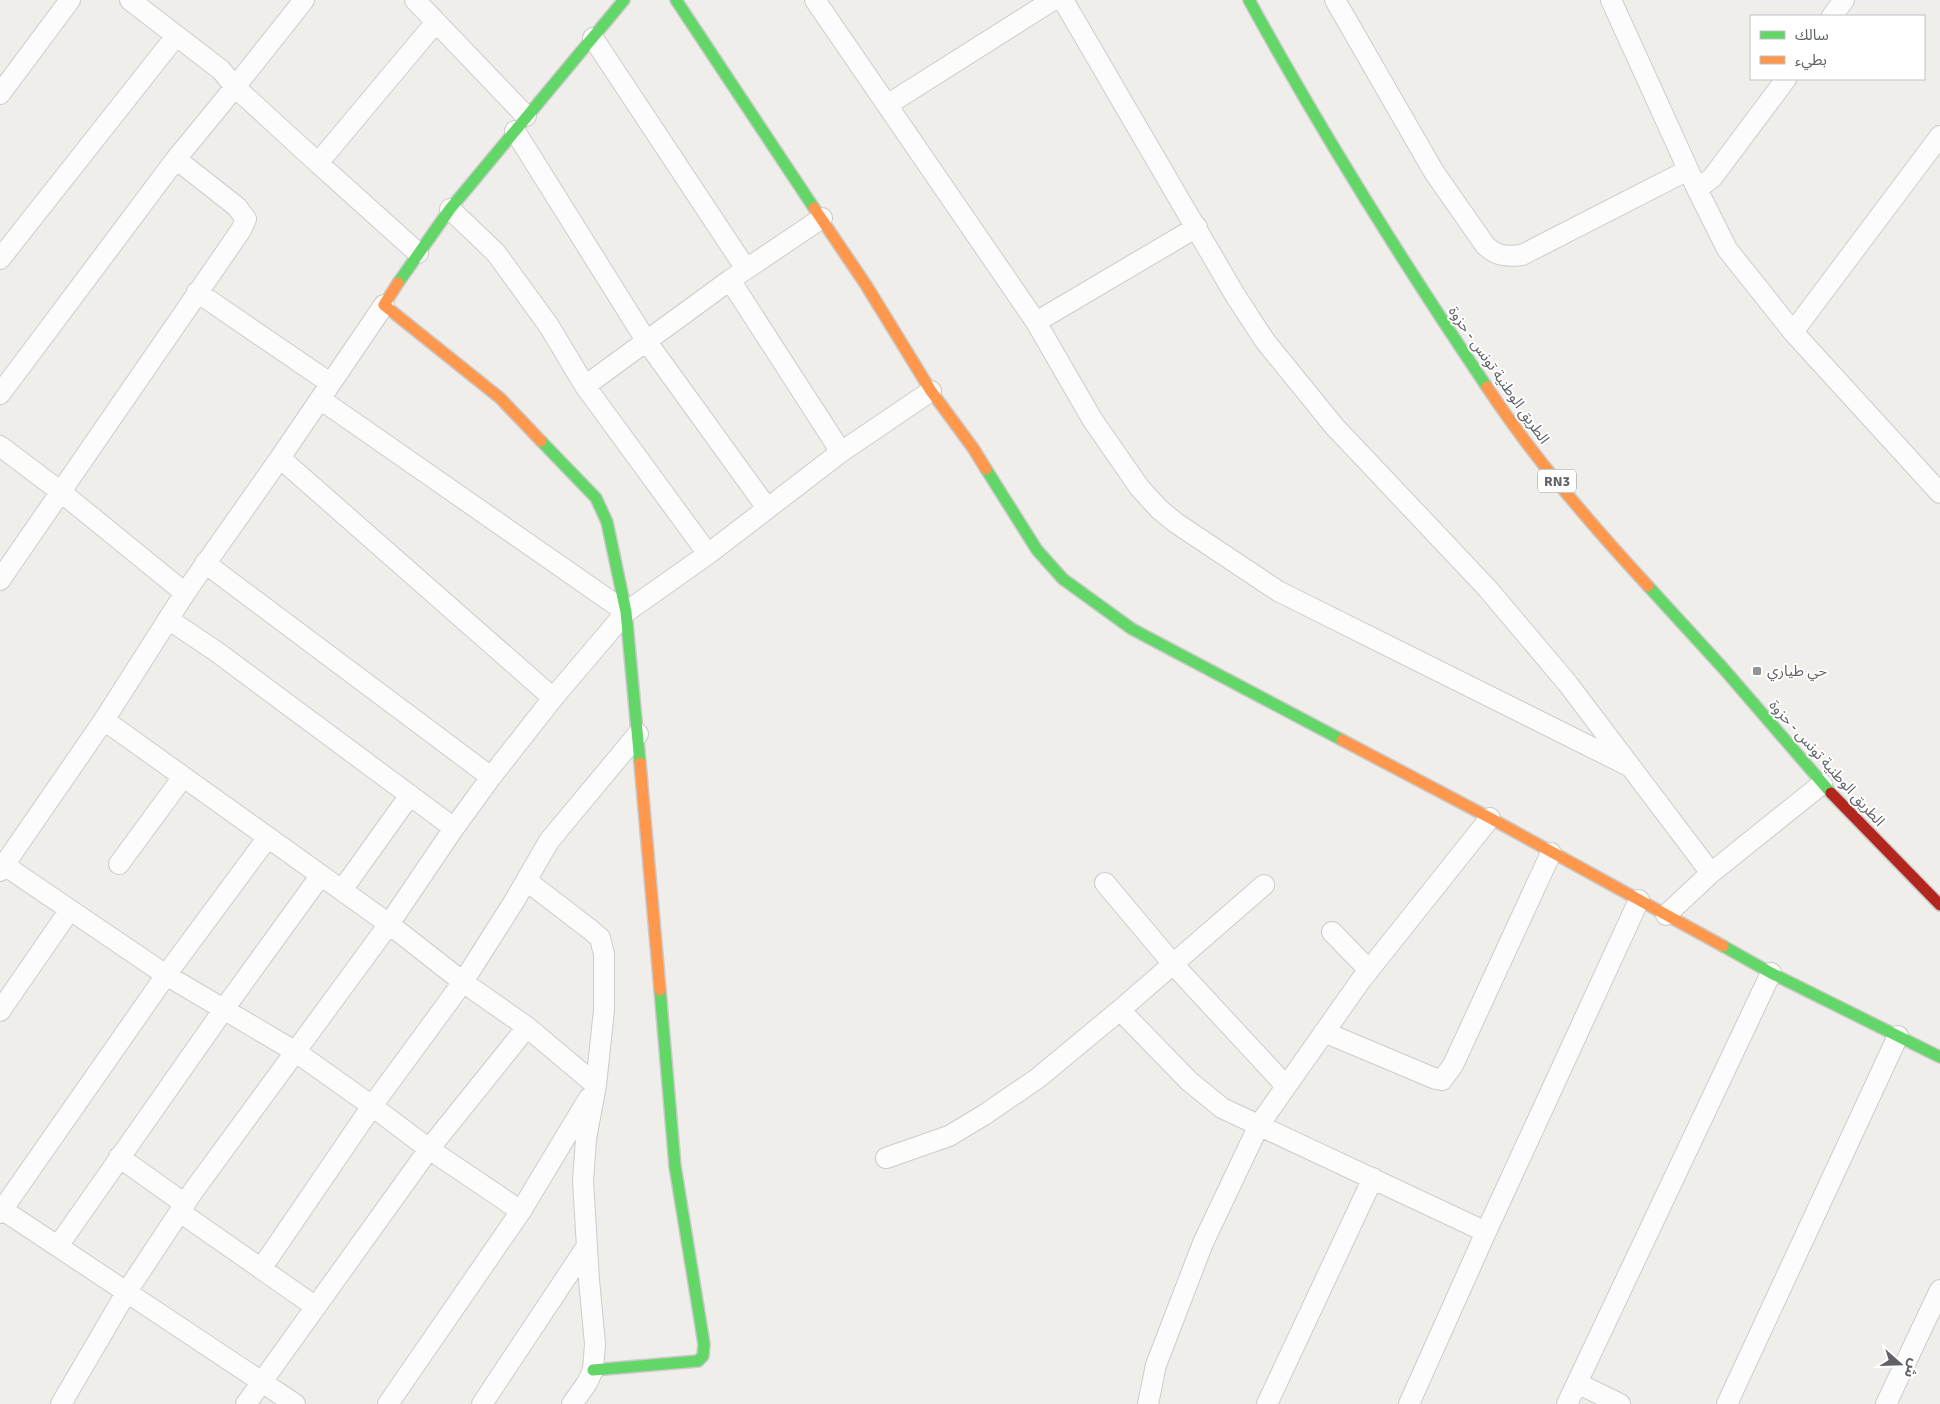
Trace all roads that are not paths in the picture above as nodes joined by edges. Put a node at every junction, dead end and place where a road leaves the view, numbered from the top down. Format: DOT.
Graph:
graph roads {
  1 [pos="70,0"];
  2 [pos="130,0"];
  3 [pos="304,0"];
  4 [pos="624,0"];
  5 [pos="676,0"];
  6 [pos="815,0"];
  7 [pos="1053,0"];
  8 [pos="1064,0"];
  9 [pos="1249,0"];
  10 [pos="1335,0"];
  11 [pos="1610,0"];
  12 [pos="1844,0"];
  13 [pos="418,1"];
  14 [pos="1833,15"];
  15 [pos="436,22"];
  16 [pos="176,36"];
  17 [pos="593,38"];
  18 [pos="1785,80"];
  19 [pos="235,87"];
  20 [pos="0,94"];
  21 [pos="887,105"];
  22 [pos="521,124"];
  23 [pos="1940,136"];
  24 [pos="176,159"];
  25 [pos="318,164"];
  26 [pos="1688,170"];
  27 [pos="1697,188"];
  28 [pos="450,209"];
  29 [pos="822,218"];
  30 [pos="1197,227"];
  31 [pos="418,252"];
  32 [pos="0,258"];
  33 [pos="746,268"];
  34 [pos="730,280"];
  35 [pos="197,292"];
  36 [pos="384,304"];
  37 [pos="1036,322"];
  38 [pos="1793,332"];
  39 [pos="646,342"];
  40 [pos="586,386"];
  41 [pos="325,391"];
  42 [pos="931,391"];
  43 [pos="0,394"];
  44 [pos="0,446"];
  45 [pos="841,452"];
  46 [pos="280,458"];
  47 [pos="62,492"];
  48 [pos="1940,493"];
  49 [pos="767,508"];
  50 [pos="708,554"];
  51 [pos="206,563"];
  52 [pos="0,580"];
  53 [pos="185,593"];
  54 [pos="626,612"];
  55 [pos="168,619"];
  56 [pos="552,698"];
  57 [pos="104,720"];
  58 [pos="638,734"];
  59 [pos="1631,767"];
  60 [pos="183,777"];
  61 [pos="491,777"];
  62 [pos="1822,784"];
  63 [pos="410,795"];
  64 [pos="1490,818"];
  65 [pos="454,828"];
  66 [pos="268,837"];
  67 [pos="1551,852"];
  68 [pos="4,860"];
  69 [pos="119,864"];
  70 [pos="1711,872"];
  71 [pos="321,875"];
  72 [pos="527,881"];
  73 [pos="1105,883"];
  74 [pos="1264,885"];
  75 [pos="342,890"];
  76 [pos="1639,900"];
  77 [pos="1940,905"];
  78 [pos="70,911"];
  79 [pos="1666,914"];
  80 [pos="389,924"];
  81 [pos="1332,932"];
  82 [pos="1173,964"];
  83 [pos="1369,970"];
  84 [pos="1771,973"];
  85 [pos="166,975"];
  86 [pos="463,982"];
  87 [pos="224,1009"];
  88 [pos="1120,1010"];
  89 [pos="0,1011"];
  90 [pos="527,1027"];
  91 [pos="1324,1032"];
  92 [pos="1898,1036"];
  93 [pos="296,1052"];
  94 [pos="1940,1057"];
  95 [pos="596,1085"];
  96 [pos="1286,1086"];
  97 [pos="372,1106"];
  98 [pos="1259,1125"];
  99 [pos="429,1149"];
  100 [pos="119,1157"];
  101 [pos="886,1158"];
  102 [pos="1373,1178"];
  103 [pos="182,1208"];
  104 [pos="1,1210"];
  105 [pos="521,1211"];
  106 [pos="1486,1232"];
  107 [pos="58,1246"];
  108 [pos="587,1246"];
  109 [pos="261,1269"];
  110 [pos="1940,1290"];
  111 [pos="126,1293"];
  112 [pos="316,1307"];
  113 [pos="593,1370"];
  114 [pos="262,1382"];
  115 [pos="1577,1383"];
  116 [pos="61,1404"];
  117 [pos="246,1404"];
  118 [pos="295,1404"];
  119 [pos="388,1404"];
  120 [pos="482,1404"];
  121 [pos="572,1404"];
  122 [pos="1148,1404"];
  123 [pos="1267,1404"];
  124 [pos="1409,1404"];
  125 [pos="1567,1404"];
  126 [pos="1620,1404"];
  127 [pos="1727,1404"];
  128 [pos="1886,1404"];
  1 -- 20 [label="street"];
  2 -- 16 [label="street"];
  3 -- 19 [label="street"];
  4 -- 17 [label="street"];
  5 -- 29 [label="street"];
  6 -- 21 [label="street"];
  7 -- 21 [label="street"];
  8 -- 30 [label="street"];
  9 -- 62 [label="street, الطريق الوطنية تونس - حزوة / RN3"];
  10 -- 26 [label="street"];
  11 -- 26 [label="street"];
  12 -- 14 [label="street"];
  13 -- 15 [label="street"];
  15 -- 22 [label="street"];
  15 -- 25 [label="street"];
  16 -- 19 [label="street"];
  16 -- 32 [label="street"];
  17 -- 22 [label="street"];
  17 -- 33 [label="street"];
  18 -- 27 [label="street"];
  19 -- 24 [label="street"];
  19 -- 25 [label="street"];
  21 -- 37 [label="street"];
  22 -- 28 [label="street"];
  22 -- 39 [label="street"];
  23 -- 38 [label="street"];
  24 -- 35 [label="street"];
  24 -- 43 [label="street"];
  25 -- 31 [label="street"];
  26 -- 27 [label="street"];
  27 -- 38 [label="street"];
  28 -- 31 [label="street"];
  28 -- 40 [label="street"];
  29 -- 33 [label="street"];
  29 -- 42 [label="street"];
  30 -- 37 [label="street"];
  30 -- 59 [label="street"];
  31 -- 36 [label="street"];
  33 -- 34 [label="street"];
  34 -- 39 [label="street"];
  34 -- 45 [label="street"];
  35 -- 41 [label="street"];
  35 -- 47 [label="street"];
  36 -- 41 [label="street"];
  36 -- 54 [label="street"];
  37 -- 59 [label="street"];
  38 -- 48 [label="street"];
  39 -- 40 [label="street"];
  39 -- 49 [label="street"];
  40 -- 50 [label="street"];
  41 -- 46 [label="street"];
  41 -- 54 [label="street"];
  42 -- 45 [label="street"];
  42 -- 64 [label="street"];
  44 -- 47 [label="street"];
  45 -- 49 [label="street"];
  46 -- 51 [label="street"];
  46 -- 56 [label="street"];
  47 -- 52 [label="street"];
  47 -- 53 [label="street"];
  49 -- 50 [label="street"];
  50 -- 54 [label="street"];
  51 -- 53 [label="street"];
  51 -- 61 [label="street"];
  53 -- 55 [label="street"];
  54 -- 56 [label="street"];
  54 -- 58 [label="street"];
  55 -- 57 [label="street"];
  55 -- 63 [label="street"];
  56 -- 61 [label="street"];
  57 -- 60 [label="street"];
  57 -- 68 [label="street"];
  58 -- 72 [label="street"];
  58 -- 113 [label="street"];
  59 -- 70 [label="street"];
  60 -- 66 [label="street"];
  60 -- 69 [label="street"];
  61 -- 65 [label="street"];
  62 -- 70 [label="street"];
  62 -- 77 [label="street, الطريق الوطنية تونس - حزوة / RN3"];
  63 -- 65 [label="street"];
  63 -- 75 [label="street"];
  64 -- 67 [label="street"];
  64 -- 83 [label="street"];
  65 -- 80 [label="street"];
  66 -- 71 [label="street"];
  66 -- 85 [label="street"];
  67 -- 76 [label="street"];
  67 -- 91 [label="street"];
  68 -- 78 [label="street"];
  70 -- 79 [label="street"];
  71 -- 75 [label="street"];
  71 -- 87 [label="street"];
  72 -- 86 [label="street"];
  72 -- 95 [label="street"];
  73 -- 82 [label="street"];
  74 -- 82 [label="street"];
  75 -- 80 [label="street"];
  76 -- 79 [label="street"];
  76 -- 106 [label="street"];
  78 -- 85 [label="street"];
  78 -- 89 [label="street"];
  79 -- 84 [label="street"];
  80 -- 86 [label="street"];
  80 -- 93 [label="street"];
  81 -- 83 [label="street"];
  82 -- 88 [label="street"];
  82 -- 96 [label="street"];
  83 -- 91 [label="street"];
  84 -- 92 [label="street"];
  84 -- 115 [label="street"];
  85 -- 87 [label="street"];
  85 -- 104 [label="street"];
  86 -- 90 [label="street"];
  86 -- 97 [label="street"];
  87 -- 93 [label="street"];
  87 -- 100 [label="street"];
  88 -- 98 [label="street"];
  88 -- 101 [label="street"];
  90 -- 95 [label="street"];
  90 -- 99 [label="street"];
  91 -- 96 [label="street"];
  92 -- 94 [label="street"];
  92 -- 127 [label="street"];
  93 -- 97 [label="street"];
  93 -- 103 [label="street"];
  95 -- 105 [label="street"];
  95 -- 108 [label="street"];
  96 -- 98 [label="street"];
  97 -- 99 [label="street"];
  97 -- 109 [label="street"];
  98 -- 102 [label="street"];
  98 -- 122 [label="street"];
  99 -- 105 [label="street"];
  99 -- 112 [label="street"];
  100 -- 103 [label="street"];
  100 -- 107 [label="street"];
  102 -- 106 [label="street"];
  102 -- 123 [label="street"];
  103 -- 109 [label="street"];
  103 -- 111 [label="street"];
  104 -- 107 [label="street"];
  105 -- 119 [label="street"];
  106 -- 124 [label="street"];
  107 -- 111 [label="street"];
  108 -- 113 [label="street"];
  108 -- 120 [label="street"];
  109 -- 112 [label="street"];
  110 -- 128 [label="street"];
  111 -- 114 [label="street"];
  111 -- 116 [label="street"];
  112 -- 114 [label="street"];
  113 -- 121 [label="street"];
  114 -- 117 [label="street"];
  114 -- 118 [label="street"];
  115 -- 125 [label="street"];
  115 -- 126 [label="street"];
}
